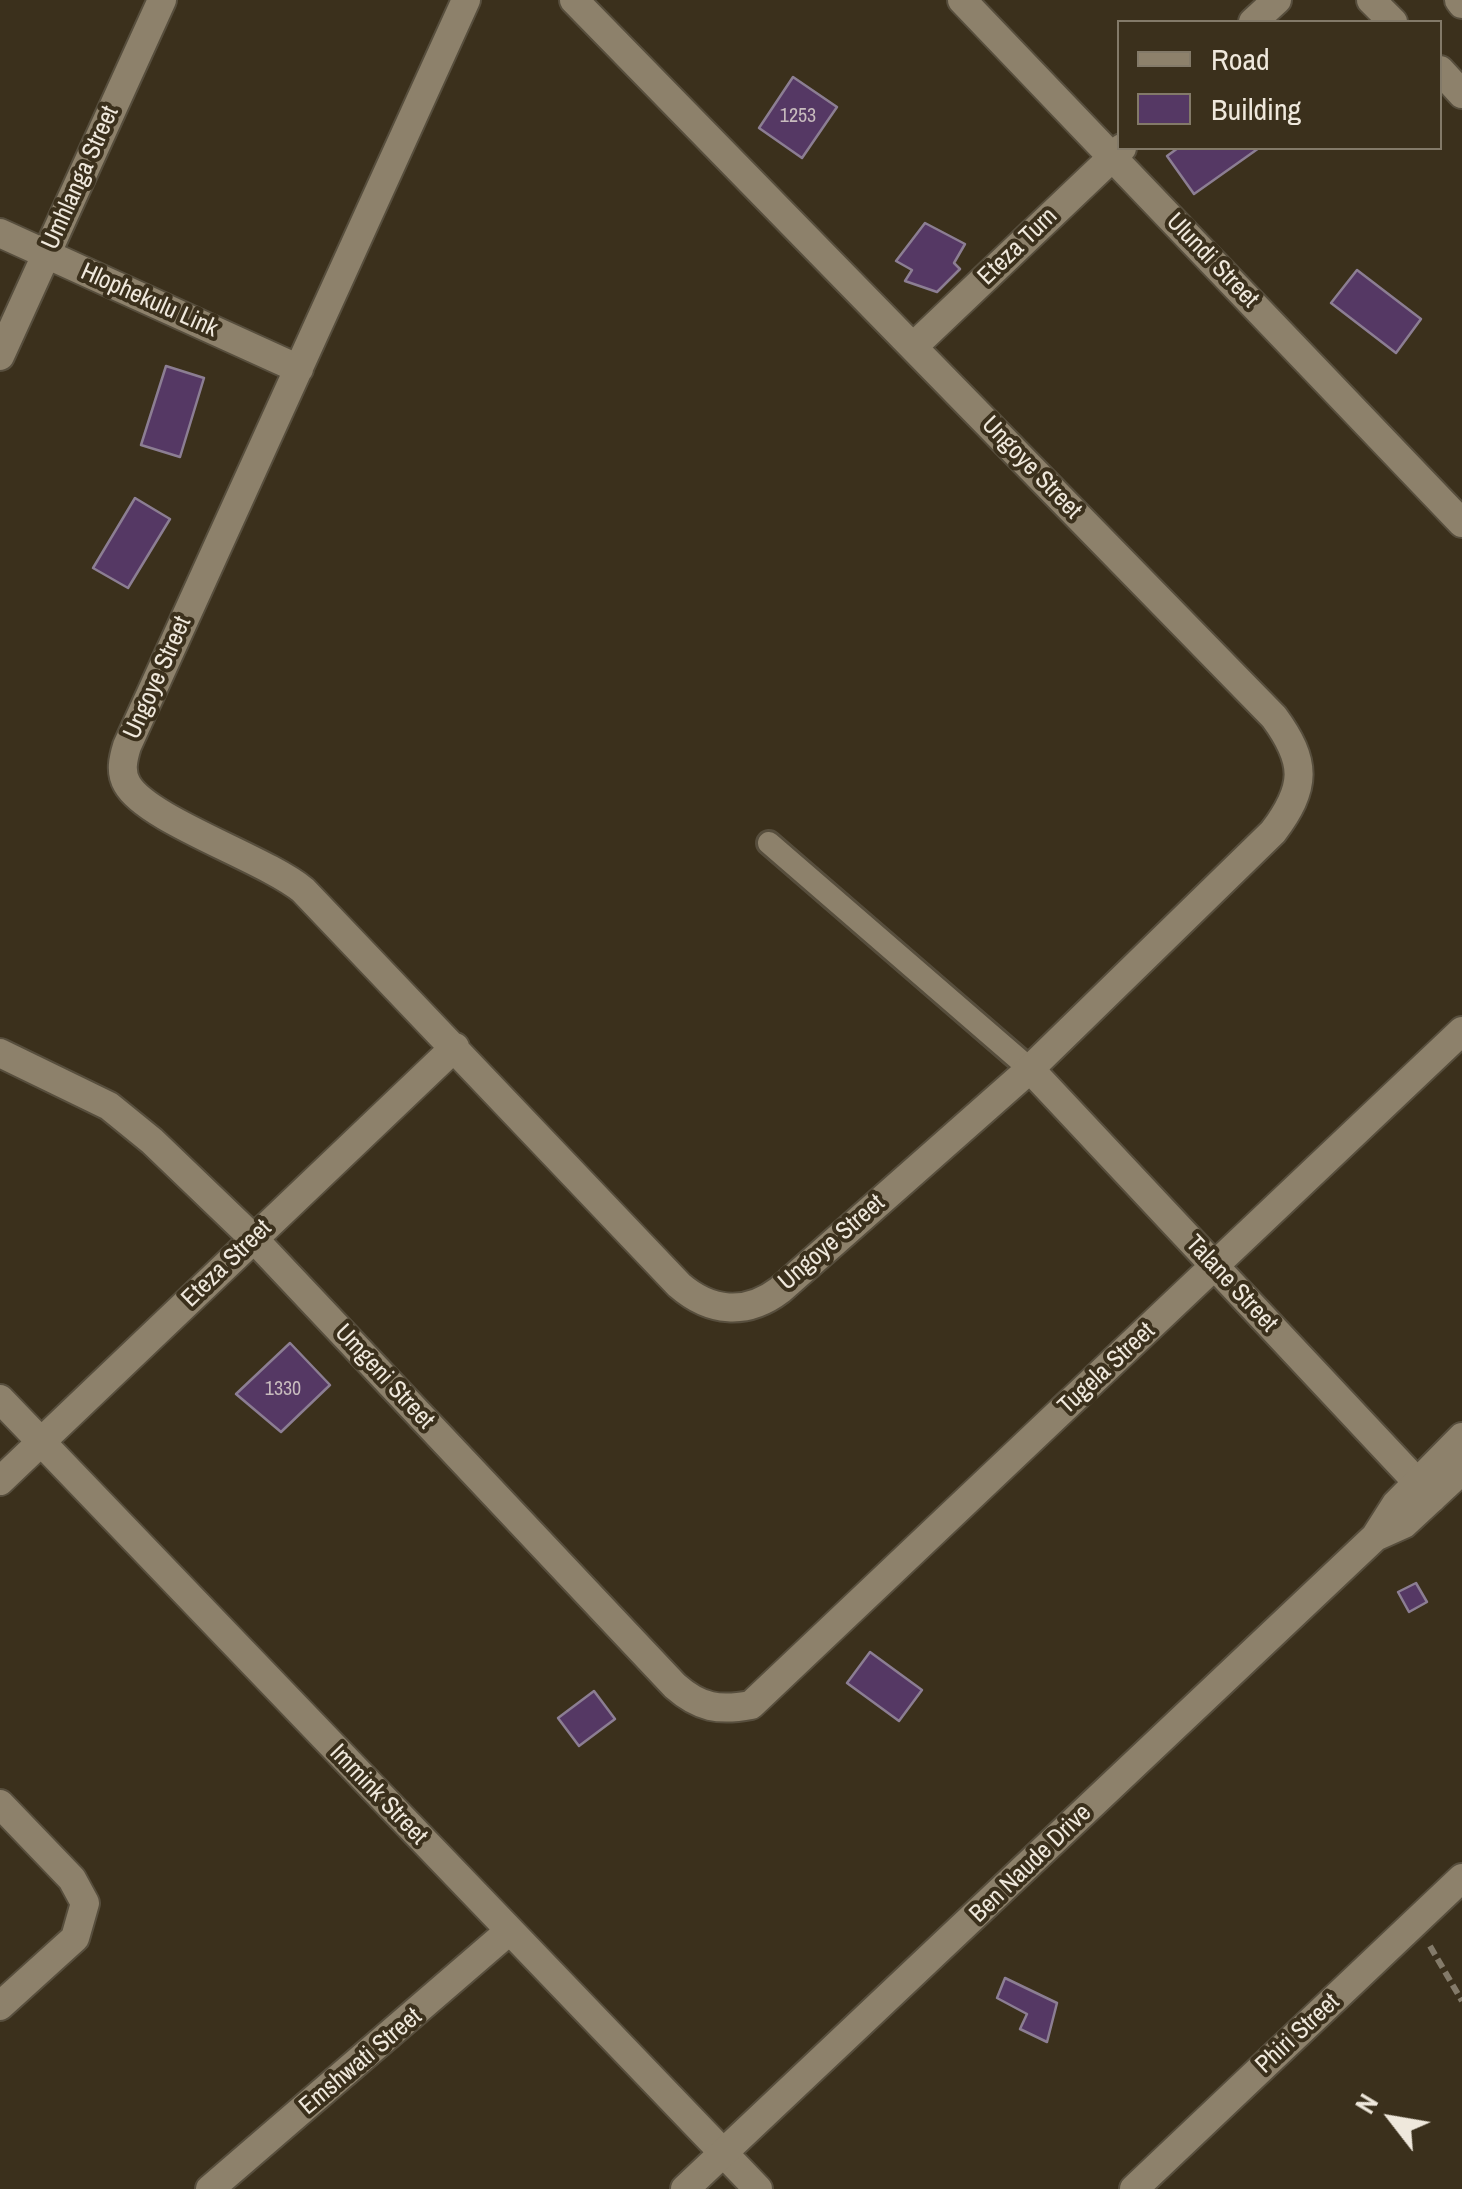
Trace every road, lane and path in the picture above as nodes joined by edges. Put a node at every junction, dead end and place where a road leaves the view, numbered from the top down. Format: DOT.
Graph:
graph roads {
  1 [pos="162,0"];
  2 [pos="466,0"];
  3 [pos="574,0"];
  4 [pos="962,0"];
  5 [pos="1276,0"];
  6 [pos="1371,0"];
  7 [pos="1255,20"];
  8 [pos="1391,20"];
  9 [pos="1442,72"];
  10 [pos="1462,94"];
  11 [pos="1118,152"];
  12 [pos="0,233"];
  13 [pos="46,254"];
  14 [pos="913,347"];
  15 [pos="0,356"];
  16 [pos="299,368"];
  17 [pos="1462,523"];
  18 [pos="769,843"];
  19 [pos="1462,1031"];
  20 [pos="455,1047"];
  21 [pos="0,1054"];
  22 [pos="1030,1069"];
  23 [pos="254,1239"];
  24 [pos="1215,1268"];
  25 [pos="0,1399"];
  26 [pos="1462,1438"];
  27 [pos="40,1442"];
  28 [pos="1462,1470"];
  29 [pos="0,1481"];
  30 [pos="1424,1490"];
  31 [pos="751,1704"];
  32 [pos="0,1804"];
  33 [pos="1462,1878"];
  34 [pos="1416,1922"];
  35 [pos="508,1932"];
  36 [pos="1462,2001"];
  37 [pos="0,2006"];
  38 [pos="724,2155"];
  39 [pos="210,2189"];
  40 [pos="684,2189"];
  41 [pos="758,2189"];
  42 [pos="1134,2189"];
  1 -- 13 [label="street, Umhlanga Street"];
  2 -- 16 [label="street, Ungoye Street"];
  3 -- 14 [label="street, Ungoye Street"];
  4 -- 11 [label="street, Ulundi Street"];
  5 -- 7 [label="street"];
  6 -- 8 [label="street"];
  9 -- 10 [label="street"];
  11 -- 14 [label="street, Eteza Turn"];
  11 -- 17 [label="street, Ulundi Street"];
  12 -- 13 [label="street, Hlophekulu Link"];
  13 -- 15 [label="street, Umhlanga Street"];
  13 -- 16 [label="street, Hlophekulu Link"];
  14 -- 22 [label="street, Ungoye Street"];
  16 -- 20 [label="street, Ungoye Street"];
  18 -- 22 [label="lane"];
  19 -- 24 [label="street, Tugela Street"];
  20 -- 22 [label="street, Ungoye Street"];
  20 -- 23 [label="street, Eteza Street"];
  21 -- 23 [label="street, Umgeni Street"];
  22 -- 24 [label="street, Talane Street"];
  23 -- 27 [label="street, Eteza Street"];
  23 -- 31 [label="street, Umgeni Street"];
  24 -- 30 [label="street, Talane Street"];
  24 -- 31 [label="street, Tugela Street"];
  25 -- 27 [label="street, Immink Street"];
  26 -- 30 [label="street, Ben Naude Drive"];
  27 -- 29 [label="street, Eteza Street"];
  27 -- 35 [label="street, Immink Street"];
  28 -- 30 [label="street, Ben Naude Drive"];
  30 -- 38 [label="street, Ben Naude Drive"];
  32 -- 37 [label="street"];
  33 -- 34 [label="street, Phiri Street"];
  34 -- 36 [label="path"];
  34 -- 42 [label="street, Phiri Street"];
  35 -- 38 [label="street, Immink Street"];
  35 -- 39 [label="street, Emshwati Street"];
  38 -- 40 [label="street, Ben Naude Drive"];
  38 -- 41 [label="street, Immink Street"];
}
